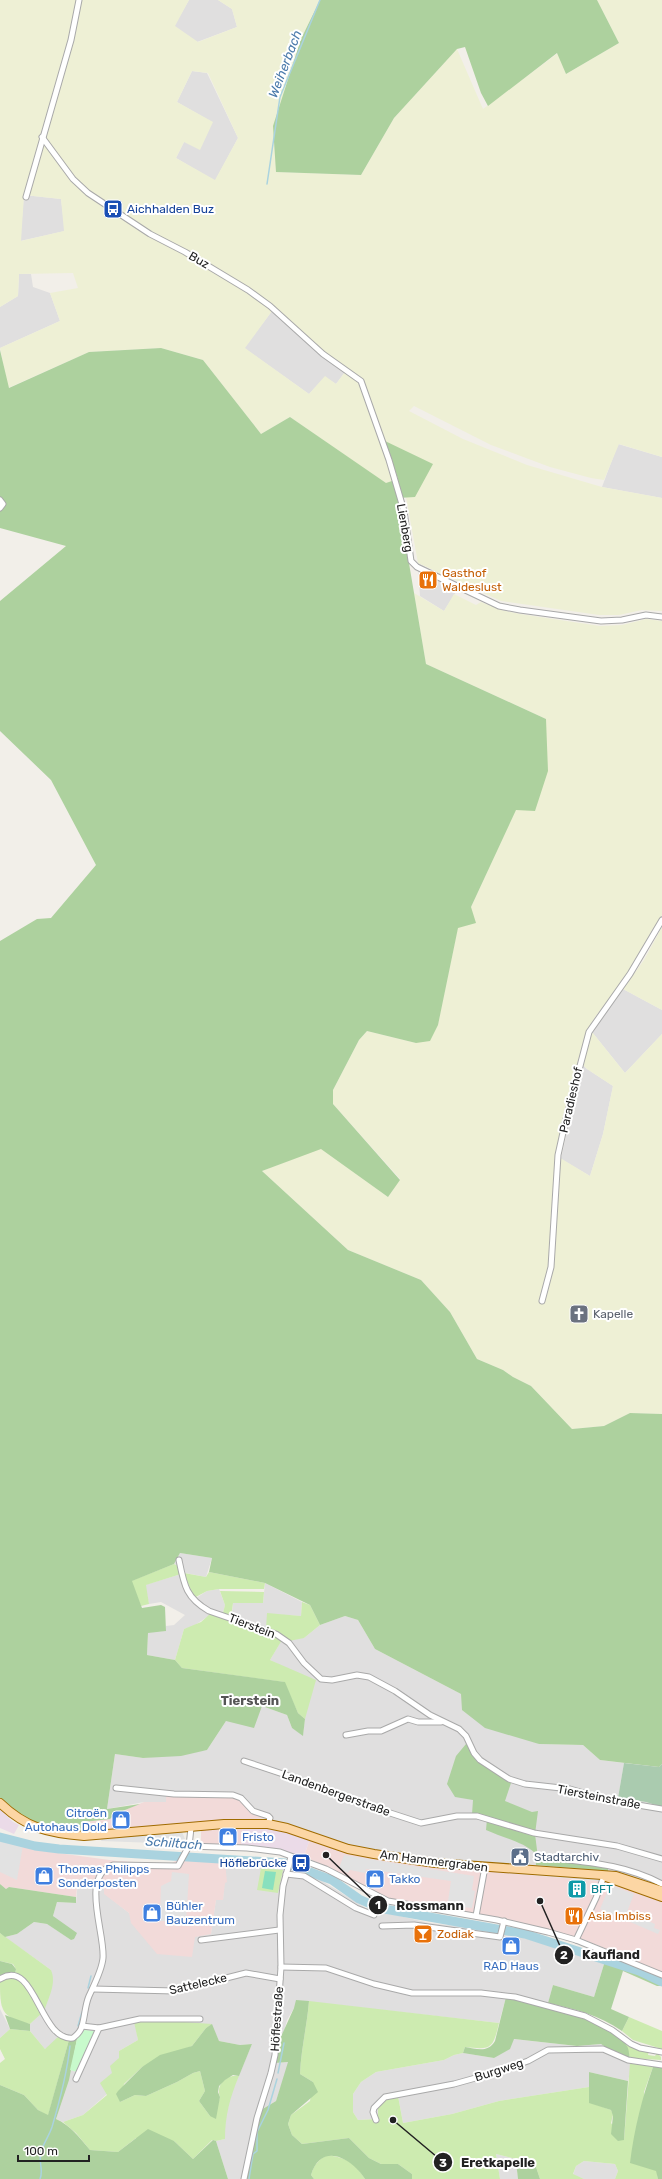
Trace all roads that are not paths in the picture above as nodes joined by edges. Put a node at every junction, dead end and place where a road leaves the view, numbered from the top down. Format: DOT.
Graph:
graph roads {
  1 [pos="79,0"];
  2 [pos="42,137"];
  3 [pos="26,197"];
  4 [pos="361,381"];
  5 [pos="0,500"];
  6 [pos="0,508"];
  7 [pos="662,617"];
  8 [pos="662,920"];
  9 [pos="542,1301"];
  10 [pos="179,1560"];
  11 [pos="340,1678"];
  12 [pos="441,1722"];
  13 [pos="346,1735"];
  14 [pos="244,1761"];
  15 [pos="116,1788"];
  16 [pos="0,1803"];
  17 [pos="662,1809"];
  18 [pos="268,1824"];
  19 [pos="191,1828"];
  20 [pos="188,1848"];
  21 [pos="544,1857"];
  22 [pos="290,1859"];
  23 [pos="662,1859"];
  24 [pos="485,1867"];
  25 [pos="287,1871"];
  26 [pos="604,1876"];
  27 [pos="662,1884"];
  28 [pos="662,1891"];
  29 [pos="662,1897"];
  30 [pos="374,1915"];
  31 [pos="476,1916"];
  32 [pos="504,1924"];
  33 [pos="382,1926"];
  34 [pos="279,1930"];
  35 [pos="201,1940"];
  36 [pos="576,1940"];
  37 [pos="281,1968"];
  38 [pos="662,1975"];
  39 [pos="0,1979"];
  40 [pos="280,1979"];
  41 [pos="92,1989"];
  42 [pos="200,2019"];
  43 [pos="82,2026"];
  44 [pos="99,2028"];
  45 [pos="662,2052"];
  46 [pos="662,2065"];
  47 [pos="76,2079"];
  48 [pos="376,2120"];
  49 [pos="244,2179"];
  1 -- 2 [label="street"];
  2 -- 3 [label="street"];
  2 -- 4 [label="street, Buz"];
  4 -- 7 [label="street, Lienberg"];
  5 -- 6 [label="street"];
  8 -- 9 [label="street, Paradieshof"];
  10 -- 11 [label="street, Tierstein"];
  11 -- 12 [label="street, Tiersteinstraße"];
  12 -- 13 [label="street, Tiersteinstraße"];
  12 -- 17 [label="street, Tiersteinstraße"];
  14 -- 23 [label="street, Landenbergerstraße"];
  15 -- 18 [label="street"];
  16 -- 19 [label="main road, Am Hammergraben"];
  18 -- 19 [label="main road, Am Hammergraben"];
  18 -- 24 [label="main road, Am Hammergraben"];
  19 -- 20 [label="street"];
  20 -- 22 [label="street"];
  20 -- 41 [label="street"];
  21 -- 27 [label="street"];
  22 -- 25 [label="street, Höflestraße"];
  22 -- 31 [label="street"];
  24 -- 26 [label="main road, Am Hammergraben"];
  24 -- 31 [label="street"];
  25 -- 30 [label="street"];
  25 -- 34 [label="street, Höflestraße"];
  26 -- 28 [label="main road, Am Hammergraben"];
  26 -- 29 [label="main road"];
  26 -- 36 [label="street"];
  31 -- 32 [label="street"];
  32 -- 33 [label="street"];
  32 -- 36 [label="street"];
  34 -- 35 [label="street"];
  34 -- 37 [label="street, Höflestraße"];
  36 -- 38 [label="street"];
  37 -- 40 [label="street, Höflestraße"];
  37 -- 45 [label="street"];
  39 -- 43 [label="street"];
  40 -- 41 [label="street, Sattelecke"];
  40 -- 49 [label="street, Höflestraße"];
  41 -- 43 [label="street"];
  42 -- 44 [label="street"];
  43 -- 44 [label="street"];
  44 -- 47 [label="street"];
  46 -- 48 [label="street, Burgweg"];
}
